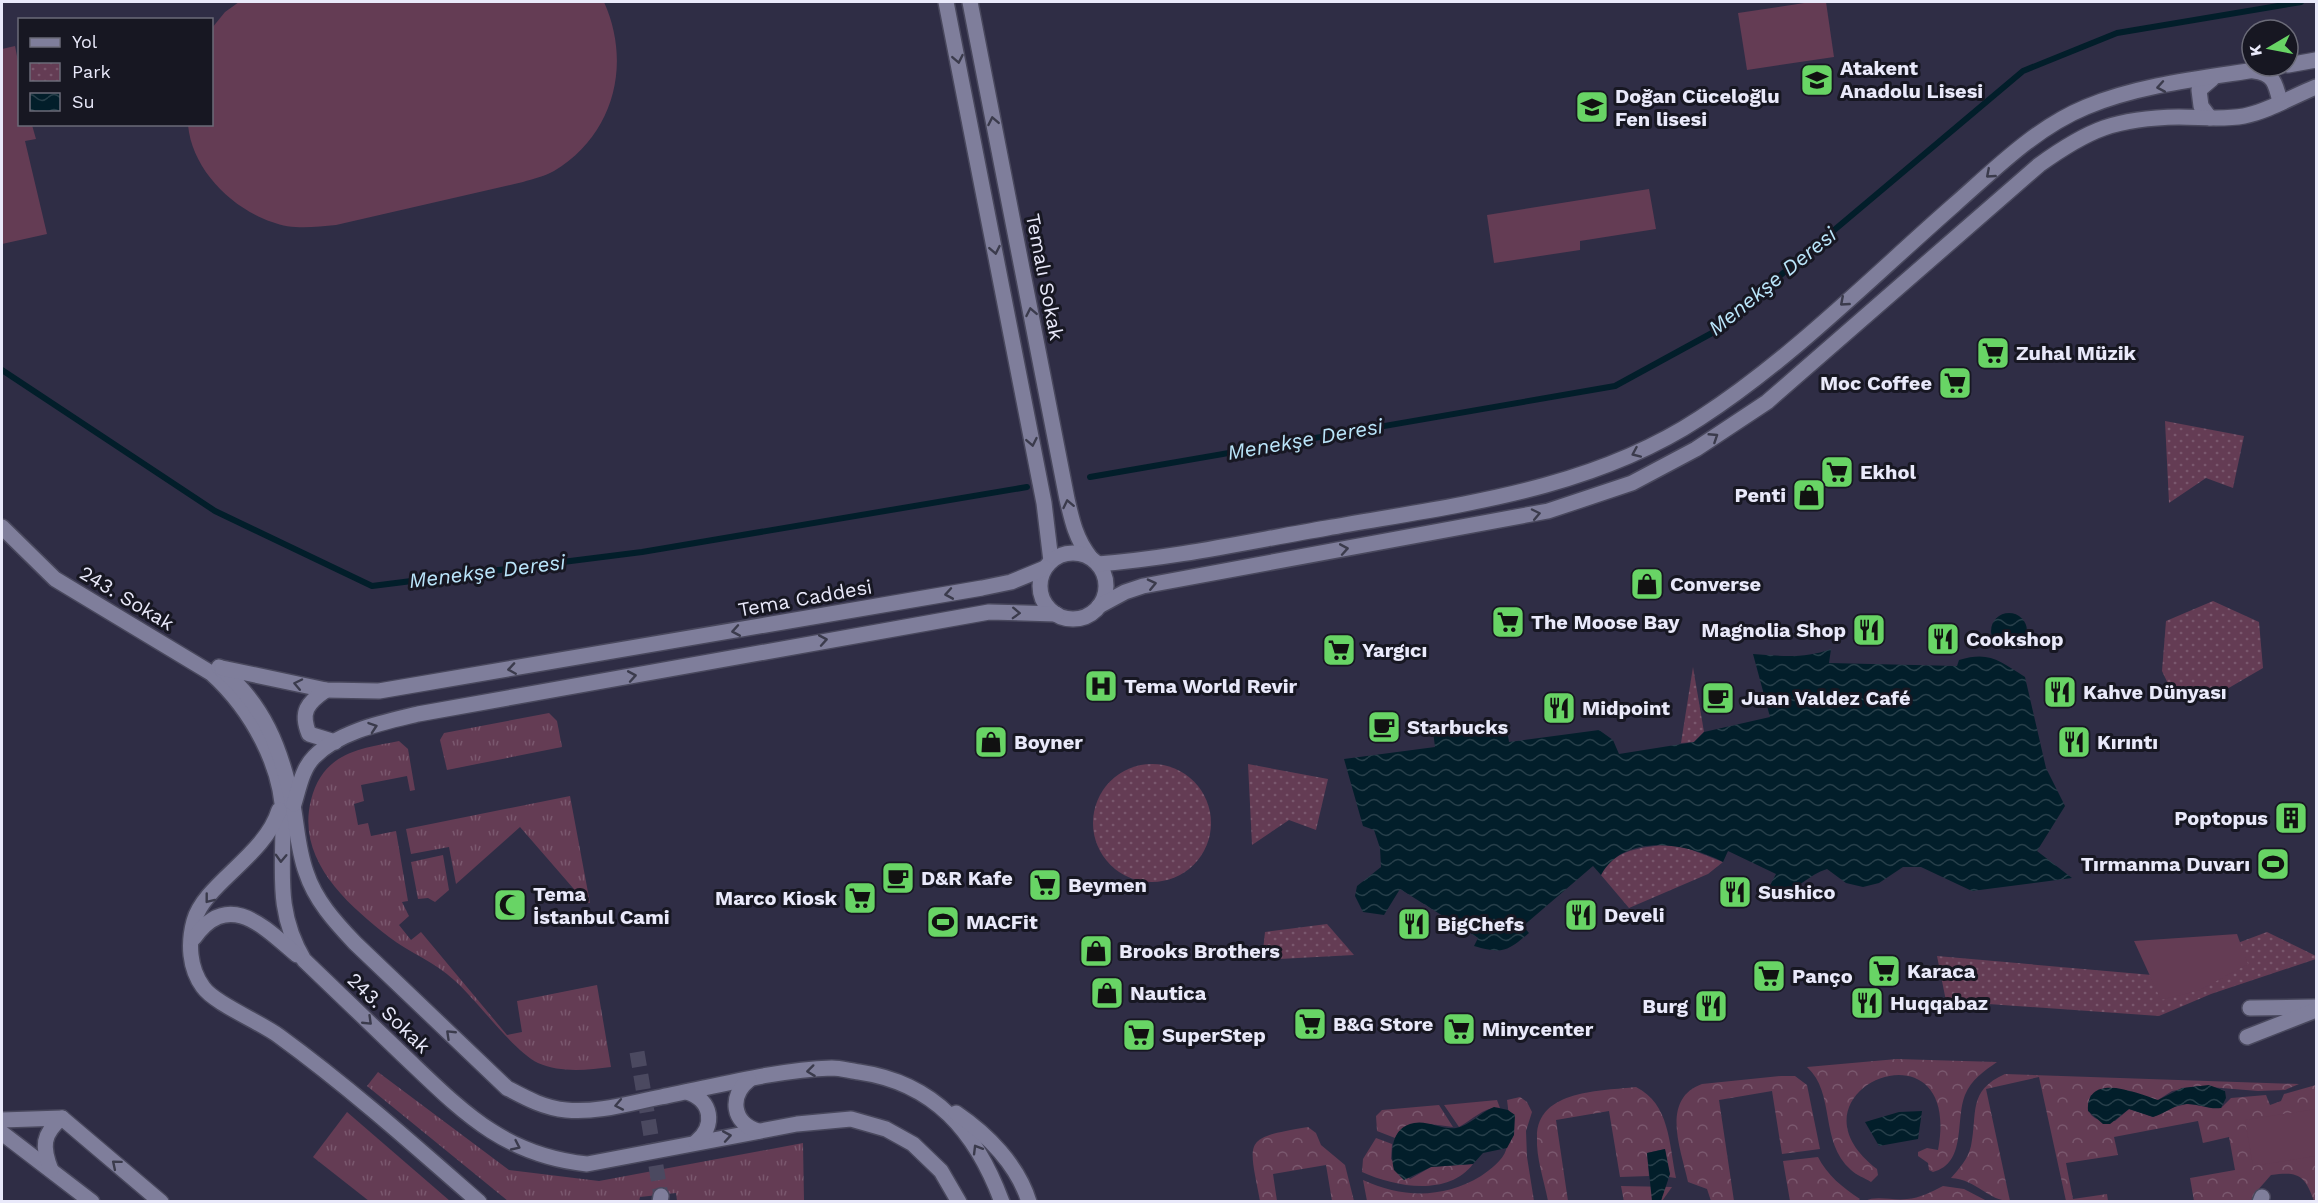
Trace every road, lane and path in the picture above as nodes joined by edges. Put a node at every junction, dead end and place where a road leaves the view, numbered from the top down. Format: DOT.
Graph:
graph roads {
  1 [pos="946,2"];
  2 [pos="970,2"];
  3 [pos="2316,60"];
  4 [pos="2300,63"];
  5 [pos="2240,73"];
  6 [pos="2215,78"];
  7 [pos="2272,78"];
  8 [pos="2316,87"];
  9 [pos="2280,102"];
  10 [pos="2210,118"];
  11 [pos="2,527"];
  12 [pos="1094,561"];
  13 [pos="1048,565"];
  14 [pos="1099,606"];
  15 [pos="1056,614"];
  16 [pos="141,629"];
  17 [pos="219,667"];
  18 [pos="326,690"];
  19 [pos="335,742"];
  20 [pos="287,805"];
  21 [pos="190,942"];
  22 [pos="304,960"];
  23 [pos="2250,1008"];
  24 [pos="2316,1009"];
  25 [pos="2247,1037"];
  26 [pos="749,1080"];
  27 [pos="687,1092"];
  28 [pos="930,1096"];
  29 [pos="62,1118"];
  30 [pos="2,1120"];
  31 [pos="758,1131"];
  32 [pos="2,1133"];
  33 [pos="696,1142"];
  34 [pos="51,1170"];
  35 [pos="92,1202"];
  36 [pos="161,1202"];
  37 [pos="479,1202"];
  38 [pos="959,1202"];
  39 [pos="1002,1202"];
  40 [pos="1029,1202"];
  1 -- 13 [label="street, one-way"];
  12 -- 2 [label="street, Temalı Sokak, one-way"];
  3 -- 4 [label="street"];
  5 -- 6 [label="street"];
  6 -- 10 [label="street"];
  6 -- 12 [label="street, one-way"];
  7 -- 9 [label="street"];
  8 -- 9 [label="street"];
  9 -- 10 [label="street"];
  14 -- 10 [label="street, one-way"];
  11 -- 16 [label="street, 243. Sokak"];
  12 -- 13 [label="street"];
  12 -- 14 [label="street"];
  13 -- 15 [label="street"];
  13 -- 18 [label="street, Tema Caddesi, one-way"];
  14 -- 15 [label="street"];
  19 -- 15 [label="street, one-way"];
  16 -- 17 [label="street"];
  16 -- 20 [label="street, 243. Sokak"];
  18 -- 17 [label="street, Tema Caddesi, one-way"];
  17 -- 20 [label="street, 243. Sokak"];
  18 -- 19 [label="street"];
  19 -- 20 [label="street"];
  20 -- 21 [label="street, one-way"];
  20 -- 22 [label="street, 243. Sokak, one-way"];
  27 -- 20 [label="street, 243. Sokak, one-way"];
  21 -- 22 [label="street"];
  21 -- 37 [label="street"];
  22 -- 33 [label="street, 243. Sokak, one-way"];
  23 -- 24 [label="street"];
  24 -- 25 [label="street"];
  26 -- 27 [label="street, 243. Sokak"];
  28 -- 26 [label="street, 243. Sokak, one-way"];
  26 -- 31 [label="street"];
  27 -- 33 [label="street"];
  39 -- 28 [label="street, 243. Sokak, one-way"];
  28 -- 40 [label="street"];
  29 -- 30 [label="street"];
  29 -- 34 [label="street"];
  36 -- 29 [label="street, one-way"];
  33 -- 31 [label="street, 243. Sokak, one-way"];
  31 -- 38 [label="street, 243. Sokak"];
  32 -- 34 [label="street"];
  34 -- 35 [label="street"];
}
